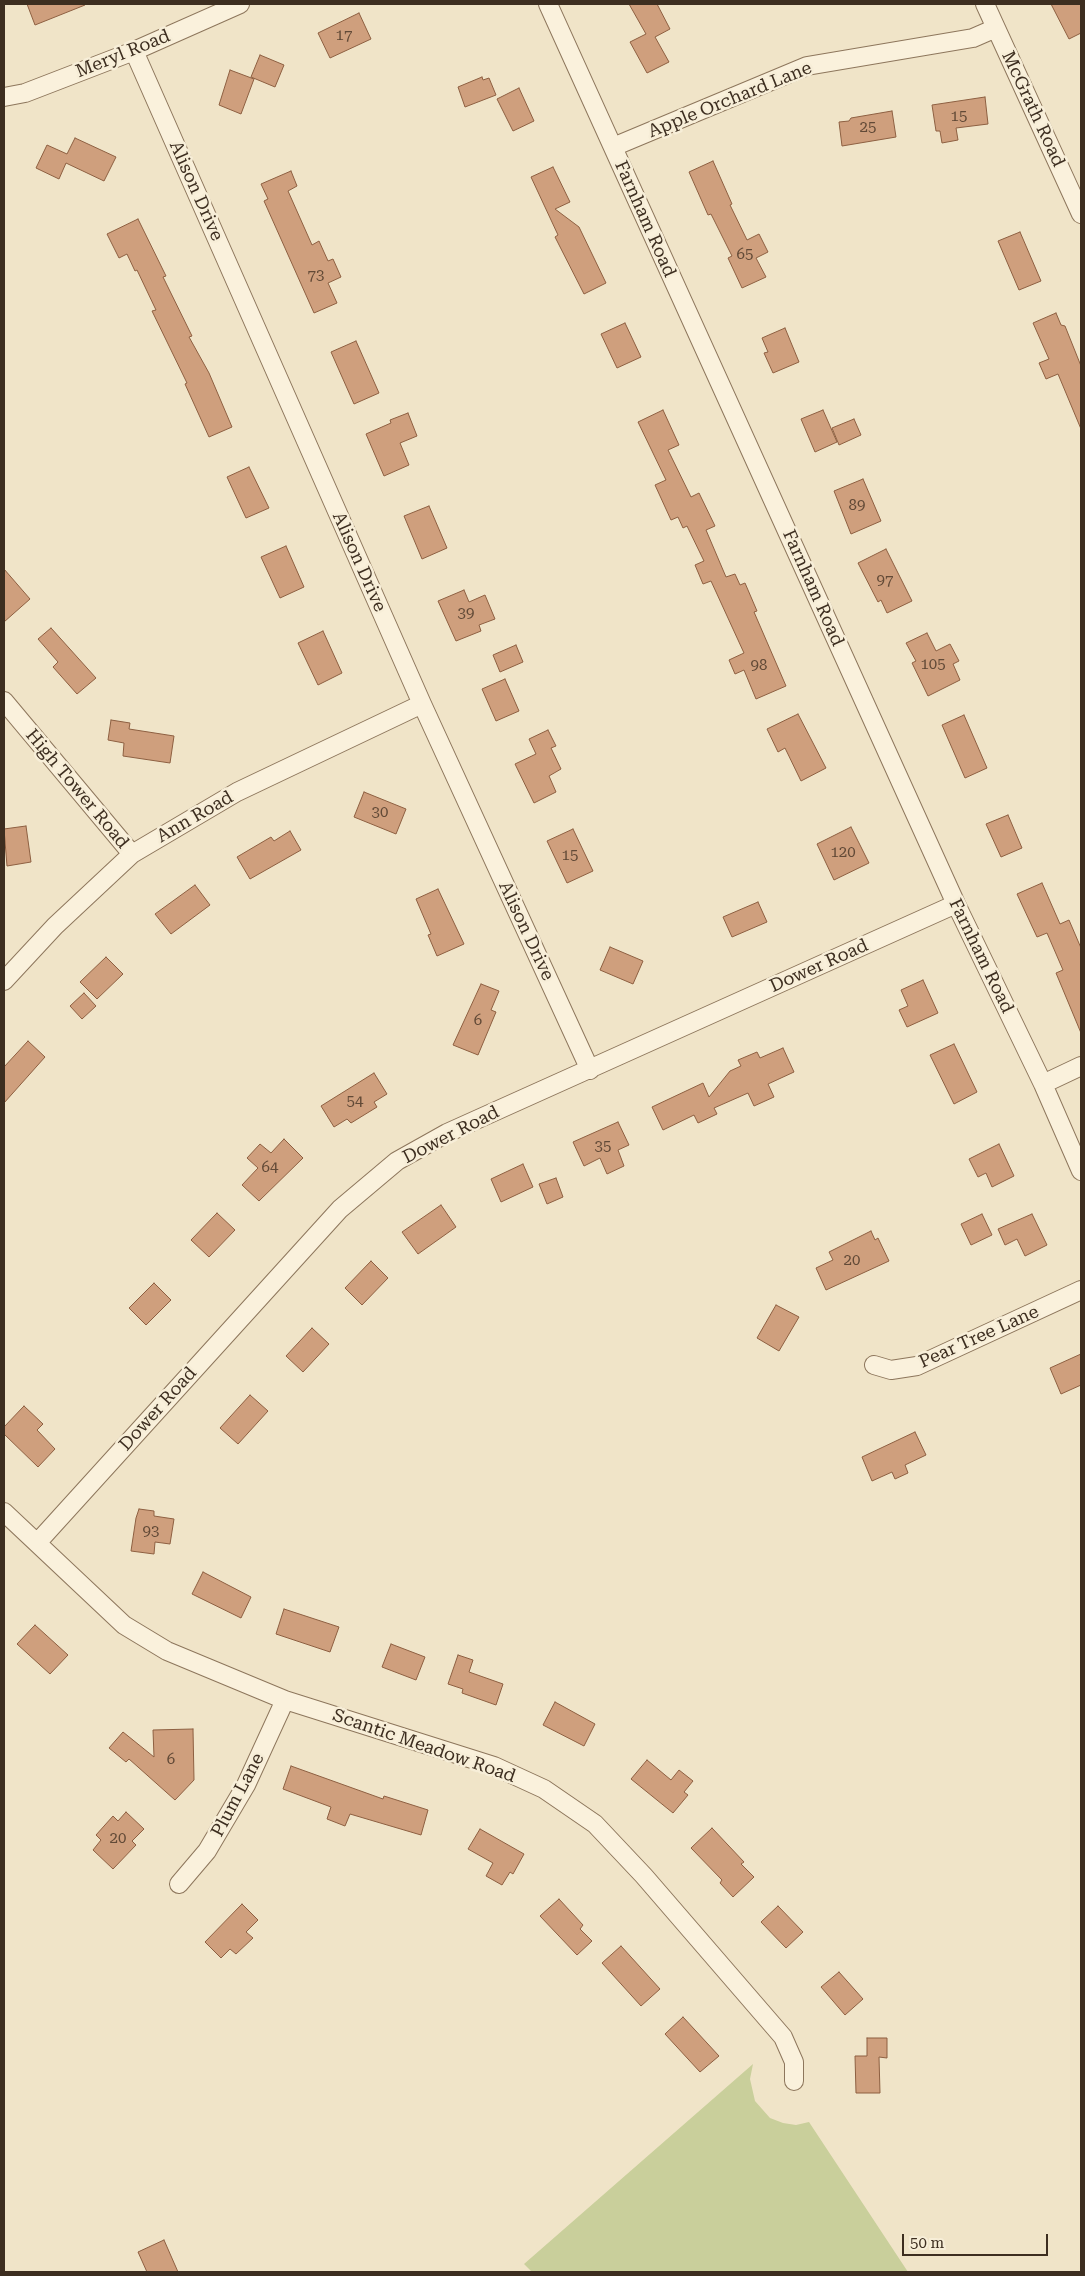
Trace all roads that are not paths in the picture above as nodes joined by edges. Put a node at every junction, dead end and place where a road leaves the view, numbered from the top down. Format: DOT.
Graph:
graph roads {
  1 [pos="240,4"];
  2 [pos="548,4"];
  3 [pos="985,4"];
  4 [pos="996,28"];
  5 [pos="134,51"];
  6 [pos="4,97"];
  7 [pos="613,147"];
  8 [pos="1081,214"];
  9 [pos="4,702"];
  10 [pos="422,704"];
  11 [pos="132,854"];
  12 [pos="956,904"];
  13 [pos="4,981"];
  14 [pos="1081,1066"];
  15 [pos="590,1070"];
  16 [pos="1043,1084"];
  17 [pos="1081,1171"];
  18 [pos="1081,1290"];
  19 [pos="874,1365"];
  20 [pos="4,1512"];
  21 [pos="37,1543"];
  22 [pos="285,1700"];
  23 [pos="179,1884"];
  24 [pos="794,2081"];
  1 -- 5 [label="street, Meryl Road"];
  2 -- 7 [label="street, Farnham Road"];
  3 -- 4 [label="street, McGrath Road"];
  4 -- 7 [label="street, Apple Orchard Lane"];
  4 -- 8 [label="street, McGrath Road"];
  5 -- 6 [label="street, Meryl Road"];
  5 -- 10 [label="street, Alison Drive"];
  7 -- 12 [label="street, Farnham Road"];
  9 -- 11 [label="street, High Tower Road"];
  10 -- 11 [label="street, Ann Road"];
  10 -- 15 [label="street, Alison Drive"];
  11 -- 13 [label="street, Ann Road"];
  12 -- 15 [label="street, Dower Road"];
  12 -- 16 [label="street, Farnham Road"];
  14 -- 16 [label="street"];
  15 -- 21 [label="street, Dower Road"];
  16 -- 17 [label="street, Farnham Road"];
  18 -- 19 [label="street, Pear Tree Lane"];
  20 -- 21 [label="street, Scantic Meadow Road"];
  21 -- 22 [label="street, Scantic Meadow Road"];
  22 -- 23 [label="street, Plum Lane"];
  22 -- 24 [label="street, Scantic Meadow Road"];
}
